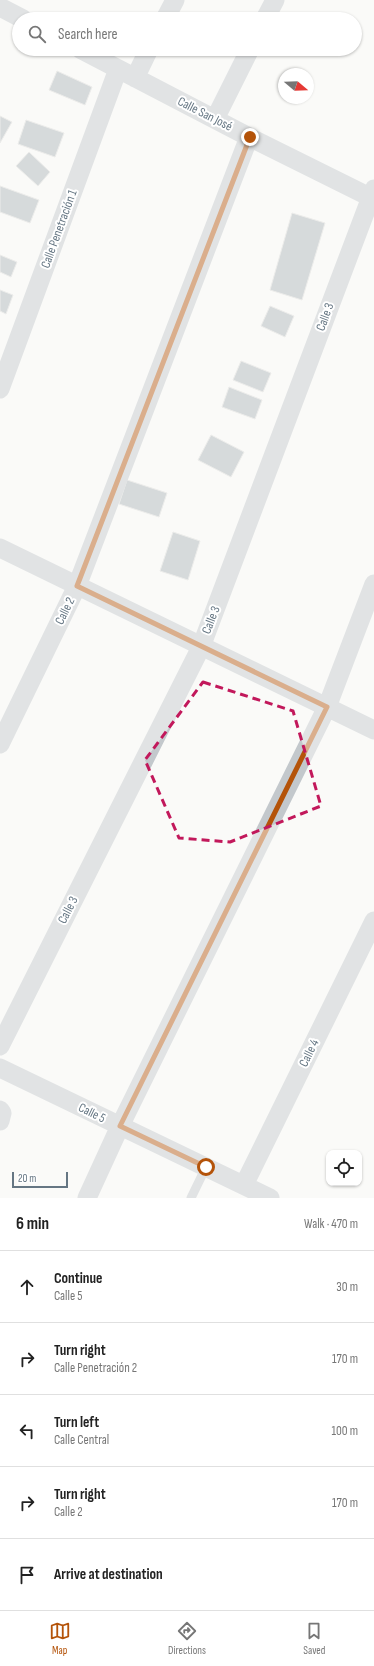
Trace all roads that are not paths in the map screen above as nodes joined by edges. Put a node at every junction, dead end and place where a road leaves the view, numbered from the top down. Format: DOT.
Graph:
graph roads {
  1 [pos="175,0"];
  2 [pos="275,0"];
  3 [pos="0,7"];
  4 [pos="169,12"];
  5 [pos="269,12"];
  6 [pos="12,13"];
  7 [pos="93,56"];
  8 [pos="146,56"];
  9 [pos="246,56"];
  10 [pos="118,69"];
  11 [pos="134,78"];
  12 [pos="215,119"];
  13 [pos="250,137"];
  14 [pos="373,195"];
  15 [pos="0,389"];
  16 [pos="0,548"];
  17 [pos="374,584"];
  18 [pos="77,586"];
  19 [pos="201,647"];
  20 [pos="327,707"];
  21 [pos="374,730"];
  22 [pos="0,744"];
  23 [pos="374,921"];
  24 [pos="0,1046"];
  25 [pos="0,1068"];
  26 [pos="0,1110"];
  27 [pos="0,1121"];
  28 [pos="120,1126"];
  29 [pos="206,1167"];
  30 [pos="244,1185"];
  31 [pos="87,1198"];
  32 [pos="191,1198"];
  33 [pos="270,1198"];
  1 -- 4 [label="street"];
  2 -- 5 [label="street"];
  3 -- 6 [label="street"];
  7 -- 10 [label="street, Calle San José"];
  8 -- 11 [label="street"];
  9 -- 12 [label="street"];
  10 -- 11 [label="street, Calle San José"];
  10 -- 15 [label="street, Calle Penetración 1"];
  11 -- 12 [label="street, Calle San José"];
  12 -- 13 [label="street, Calle San José"];
  13 -- 14 [label="street, Calle San José"];
  13 -- 18 [label="street, Calle 2"];
  14 -- 19 [label="street, Calle 3"];
  16 -- 18 [label="street"];
  17 -- 20 [label="street"];
  18 -- 19 [label="street"];
  18 -- 22 [label="street, Calle 2"];
  19 -- 20 [label="street"];
  19 -- 24 [label="street, Calle 3"];
  20 -- 21 [label="street"];
  20 -- 28 [label="street"];
  23 -- 30 [label="street, Calle 4"];
  25 -- 28 [label="street, Calle 5"];
  26 -- 27 [label="street"];
  28 -- 29 [label="street, Calle 5"];
  28 -- 31 [label="street"];
  29 -- 30 [label="street, Calle 5"];
  29 -- 32 [label="lane"];
  30 -- 33 [label="street, Calle 5"];
}
